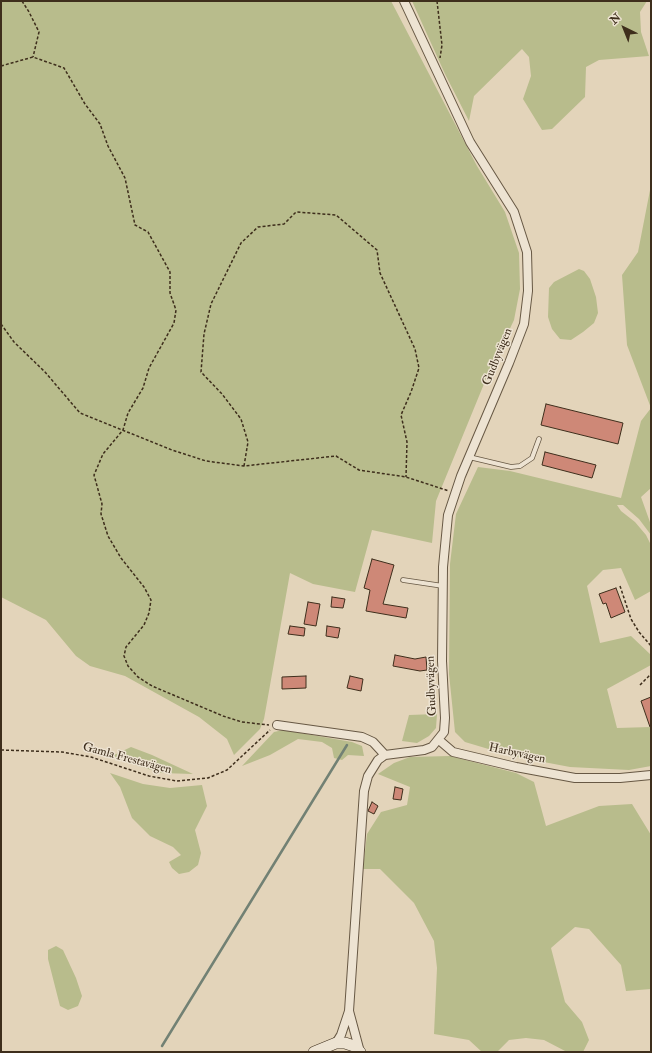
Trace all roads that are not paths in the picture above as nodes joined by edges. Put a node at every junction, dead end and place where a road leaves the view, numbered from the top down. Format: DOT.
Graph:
graph roads {
  1 [pos="404,1"];
  2 [pos="539,439"];
  3 [pos="469,457"];
  4 [pos="403,580"];
  5 [pos="443,586"];
  6 [pos="277,725"];
  7 [pos="439,740"];
  8 [pos="385,755"];
  9 [pos="651,775"];
  10 [pos="349,1011"];
  11 [pos="328,1047"];
  12 [pos="314,1052"];
  13 [pos="360,1052"];
  1 -- 3 [label="street, Gudbyvägen"];
  2 -- 3 [label="lane"];
  3 -- 5 [label="street, Gudbyvägen"];
  4 -- 5 [label="lane"];
  5 -- 7 [label="street, Gudbyvägen"];
  6 -- 8 [label="street"];
  7 -- 8 [label="street"];
  7 -- 9 [label="street, Harbyvägen"];
  8 -- 10 [label="street"];
  10 -- 11 [label="street"];
  10 -- 13 [label="street"];
  11 -- 12 [label="street"];
  11 -- 13 [label="street"];
}
